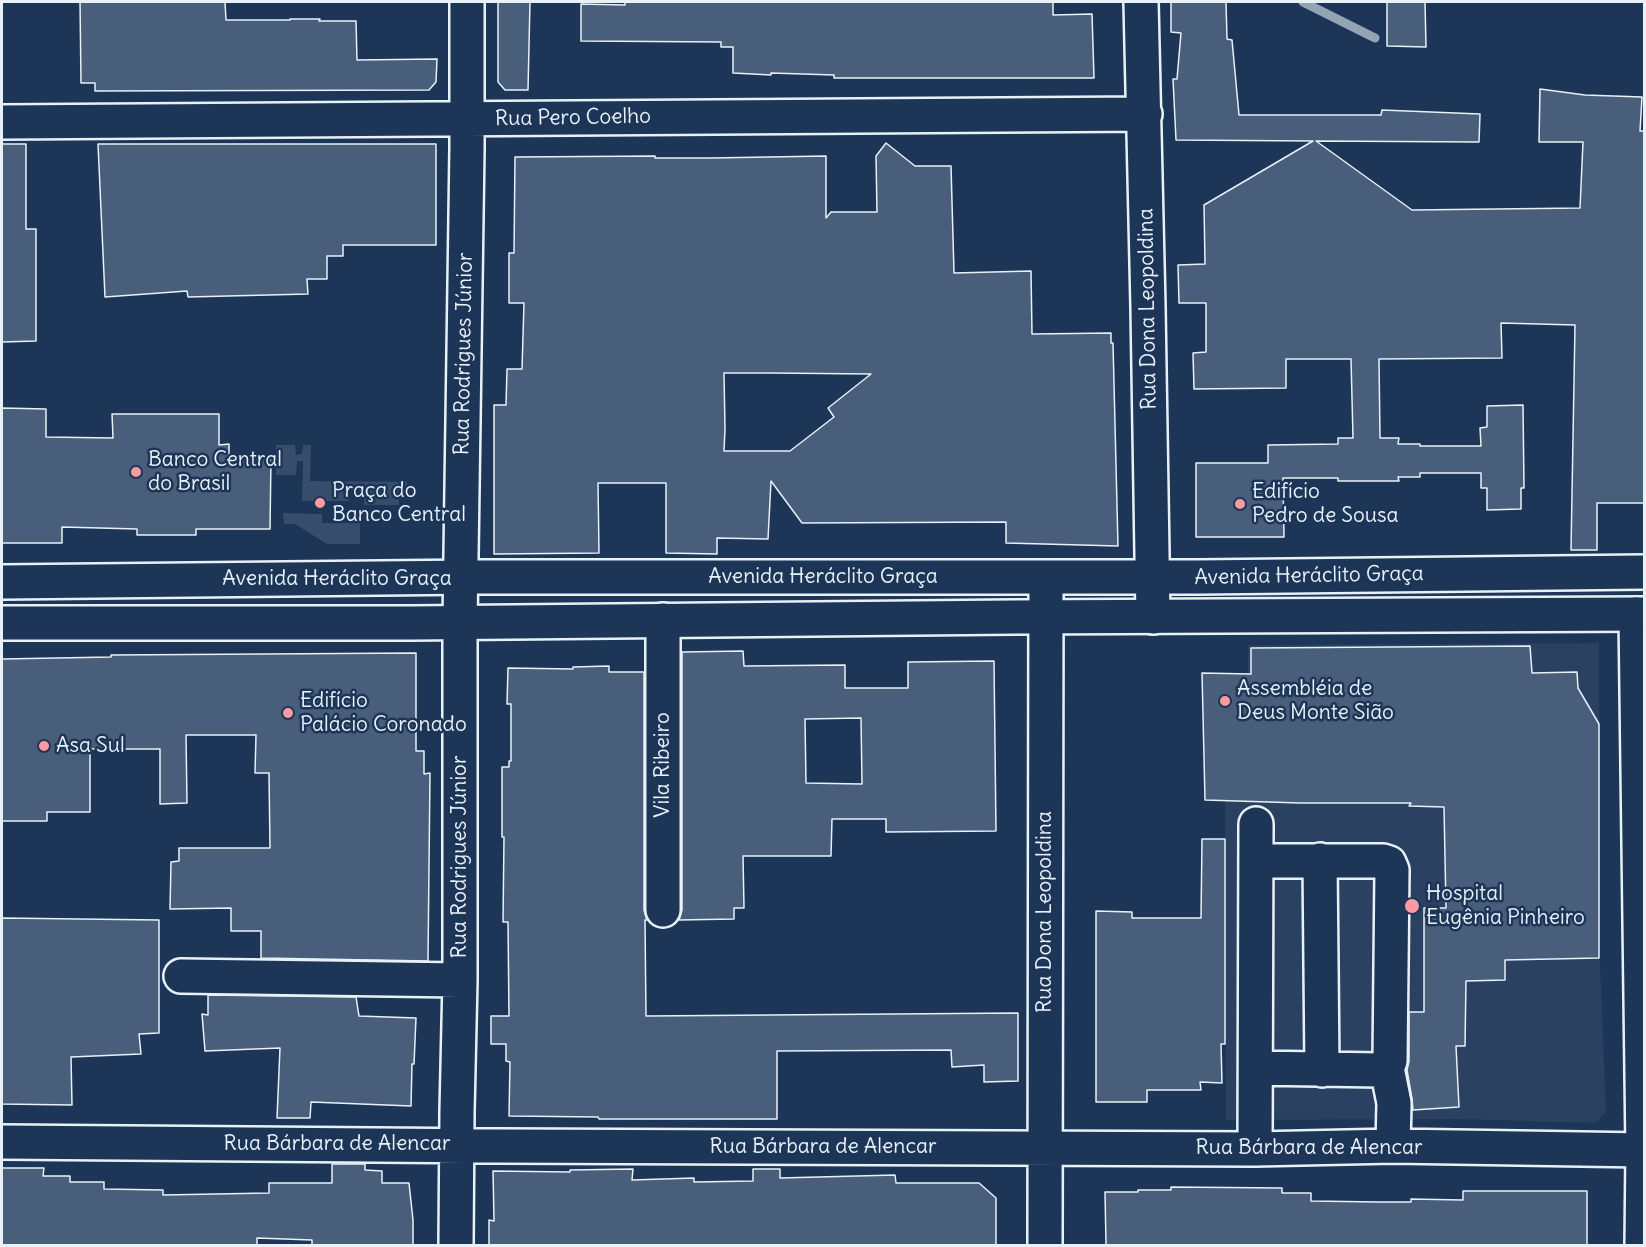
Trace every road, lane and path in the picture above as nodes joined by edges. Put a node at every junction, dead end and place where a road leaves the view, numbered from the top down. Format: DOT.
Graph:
graph roads {
  1 [pos="467,2"];
  2 [pos="1141,2"];
  3 [pos="1145,114"];
  4 [pos="467,120"];
  5 [pos="2,122"];
  6 [pos="1644,572"];
  7 [pos="1152,577"];
  8 [pos="460,578"];
  9 [pos="1046,578"];
  10 [pos="2,582"];
  11 [pos="1640,614"];
  12 [pos="1045,617"];
  13 [pos="1153,617"];
  14 [pos="663,620"];
  15 [pos="2,623"];
  16 [pos="460,623"];
  17 [pos="1256,824"];
  18 [pos="1320,860"];
  19 [pos="1256,861"];
  20 [pos="663,910"];
  21 [pos="181,975"];
  22 [pos="460,980"];
  23 [pos="1256,1068"];
  24 [pos="1387,1068"];
  25 [pos="1322,1070"];
  26 [pos="2,1142"];
  27 [pos="456,1146"];
  28 [pos="1393,1146"];
  29 [pos="1045,1148"];
  30 [pos="1255,1149"];
  31 [pos="1644,1150"];
  32 [pos="456,1245"];
  33 [pos="1045,1245"];
  34 [pos="1642,1245"];
  1 -- 4 [label="street, Rua Rodrigues Júnior"];
  2 -- 3 [label="street, Rua Dona Leopoldina"];
  3 -- 4 [label="street, Rua Pero Coelho"];
  3 -- 7 [label="street, Rua Dona Leopoldina"];
  4 -- 5 [label="street, Rua Pero Coelho"];
  4 -- 8 [label="street, Rua Rodrigues Júnior"];
  6 -- 7 [label="street, Avenida Heráclito Graça"];
  7 -- 9 [label="street, Avenida Heráclito Graça"];
  7 -- 13 [label="street, Rua Dona Leopoldina"];
  8 -- 9 [label="street, Avenida Heráclito Graça"];
  8 -- 10 [label="street, Avenida Heráclito Graça"];
  8 -- 16 [label="street, Rua Rodrigues Júnior"];
  9 -- 12 [label="street, Rua Dona Leopoldina"];
  11 -- 13 [label="street, Avenida Heráclito Graça"];
  11 -- 31 [label="street"];
  12 -- 13 [label="street, Avenida Heráclito Graça"];
  12 -- 14 [label="street, Avenida Heráclito Graça"];
  12 -- 29 [label="street, Rua Dona Leopoldina"];
  14 -- 16 [label="street, Avenida Heráclito Graça"];
  14 -- 20 [label="street, Vila Ribeiro"];
  15 -- 16 [label="street, Avenida Heráclito Graça"];
  16 -- 22 [label="street, Rua Rodrigues Júnior"];
  17 -- 19 [label="street"];
  18 -- 19 [label="street"];
  18 -- 24 [label="street"];
  18 -- 25 [label="street"];
  19 -- 23 [label="street"];
  21 -- 22 [label="street"];
  22 -- 27 [label="street, Rua Rodrigues Júnior"];
  23 -- 25 [label="street"];
  23 -- 30 [label="street"];
  24 -- 25 [label="street"];
  24 -- 28 [label="street"];
  26 -- 27 [label="street, Rua Bárbara de Alencar"];
  27 -- 29 [label="street, Rua Bárbara de Alencar"];
  27 -- 32 [label="street, Rua Rodrigues Júnior"];
  28 -- 30 [label="street, Rua Bárbara de Alencar"];
  28 -- 31 [label="street, Rua Bárbara de Alencar"];
  29 -- 30 [label="street, Rua Bárbara de Alencar"];
  29 -- 33 [label="street, Rua Dona Leopoldina"];
  31 -- 34 [label="street"];
}
